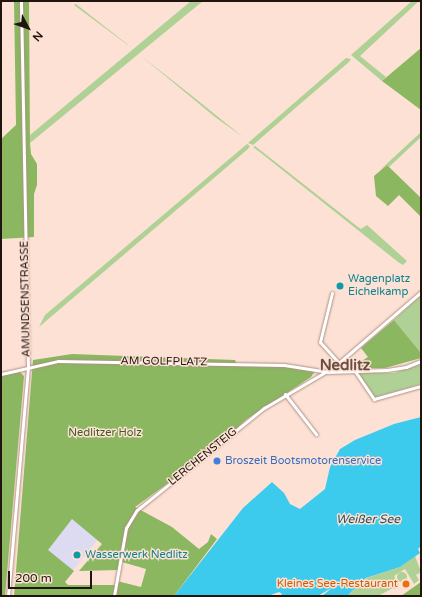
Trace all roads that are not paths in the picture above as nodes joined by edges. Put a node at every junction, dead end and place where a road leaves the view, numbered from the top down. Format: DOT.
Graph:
graph roads {
  1 [pos="21,1"];
  2 [pos="421,292"];
  3 [pos="332,293"];
  4 [pos="346,358"];
  5 [pos="421,361"];
  6 [pos="339,363"];
  7 [pos="28,368"];
  8 [pos="356,371"];
  9 [pos="328,372"];
  10 [pos="1,374"];
  11 [pos="421,386"];
  12 [pos="285,394"];
  13 [pos="316,434"];
  14 [pos="8,596"];
  15 [pos="114,596"];
  1 -- 7 [label="street, AMUNDSENSTRASSE"];
  2 -- 4 [label="street, LERCHENSTEIG"];
  3 -- 6 [label="street"];
  4 -- 6 [label="street, LERCHENSTEIG"];
  4 -- 8 [label="street"];
  5 -- 8 [label="street"];
  6 -- 9 [label="street, LERCHENSTEIG"];
  7 -- 9 [label="street, AM GOLFPLATZ"];
  7 -- 10 [label="street, AM GOLFPLATZ"];
  7 -- 14 [label="street, AMUNDSENSTRASSE"];
  8 -- 9 [label="street"];
  8 -- 11 [label="street"];
  9 -- 12 [label="street, LERCHENSTEIG"];
  12 -- 13 [label="street"];
  12 -- 15 [label="street, LERCHENSTEIG"];
}
